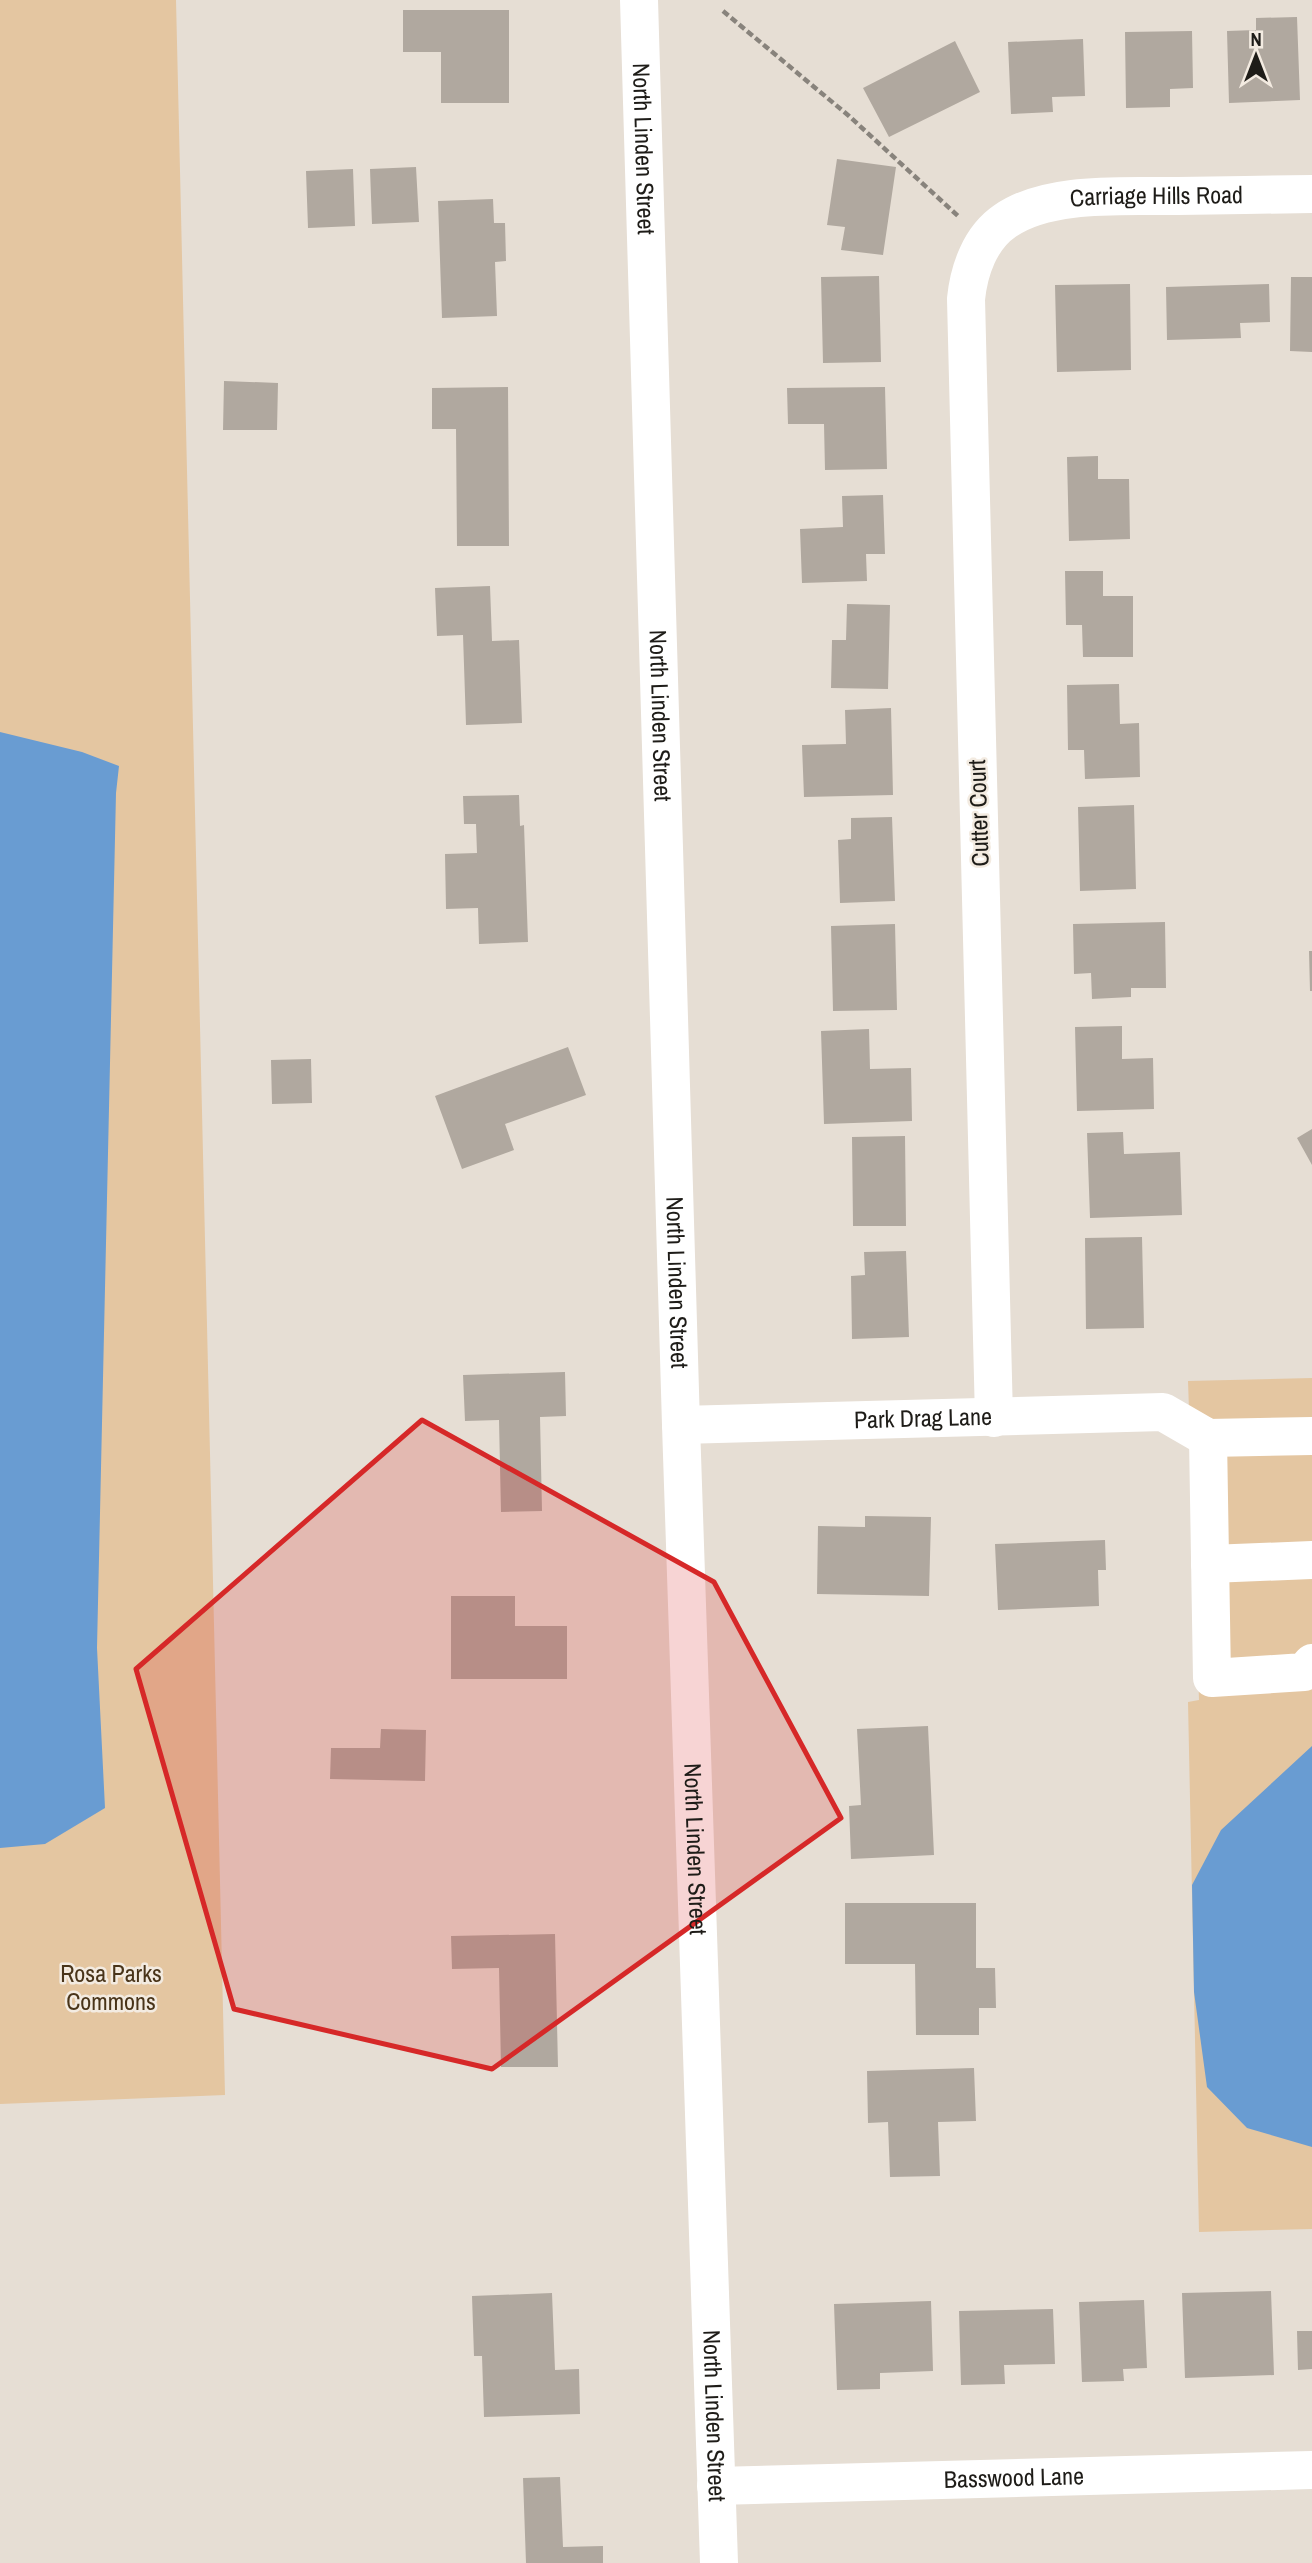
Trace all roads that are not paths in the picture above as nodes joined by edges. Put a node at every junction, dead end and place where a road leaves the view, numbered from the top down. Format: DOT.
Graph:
graph roads {
  1 [pos="639,0"];
  2 [pos="1312,194"];
  3 [pos="1006,220"];
  4 [pos="995,1418"];
  5 [pos="681,1425"];
  6 [pos="1312,1436"];
  7 [pos="1208,1438"];
  8 [pos="1312,1560"];
  9 [pos="1210,1564"];
  10 [pos="1312,1662"];
  11 [pos="1312,2470"];
  12 [pos="716,2486"];
  13 [pos="719,2563"];
  1 -- 5 [label="street, North Linden Street"];
  2 -- 3 [label="street, Carriage Hills Road"];
  3 -- 4 [label="street, Cutter Court"];
  4 -- 5 [label="street, Park Drag Lane"];
  4 -- 7 [label="street, Park Drag Lane"];
  5 -- 12 [label="street, North Linden Street"];
  6 -- 7 [label="street"];
  7 -- 9 [label="street"];
  8 -- 9 [label="street"];
  9 -- 10 [label="street"];
  11 -- 12 [label="street, Basswood Lane"];
  12 -- 13 [label="street, North Linden Street"];
}
